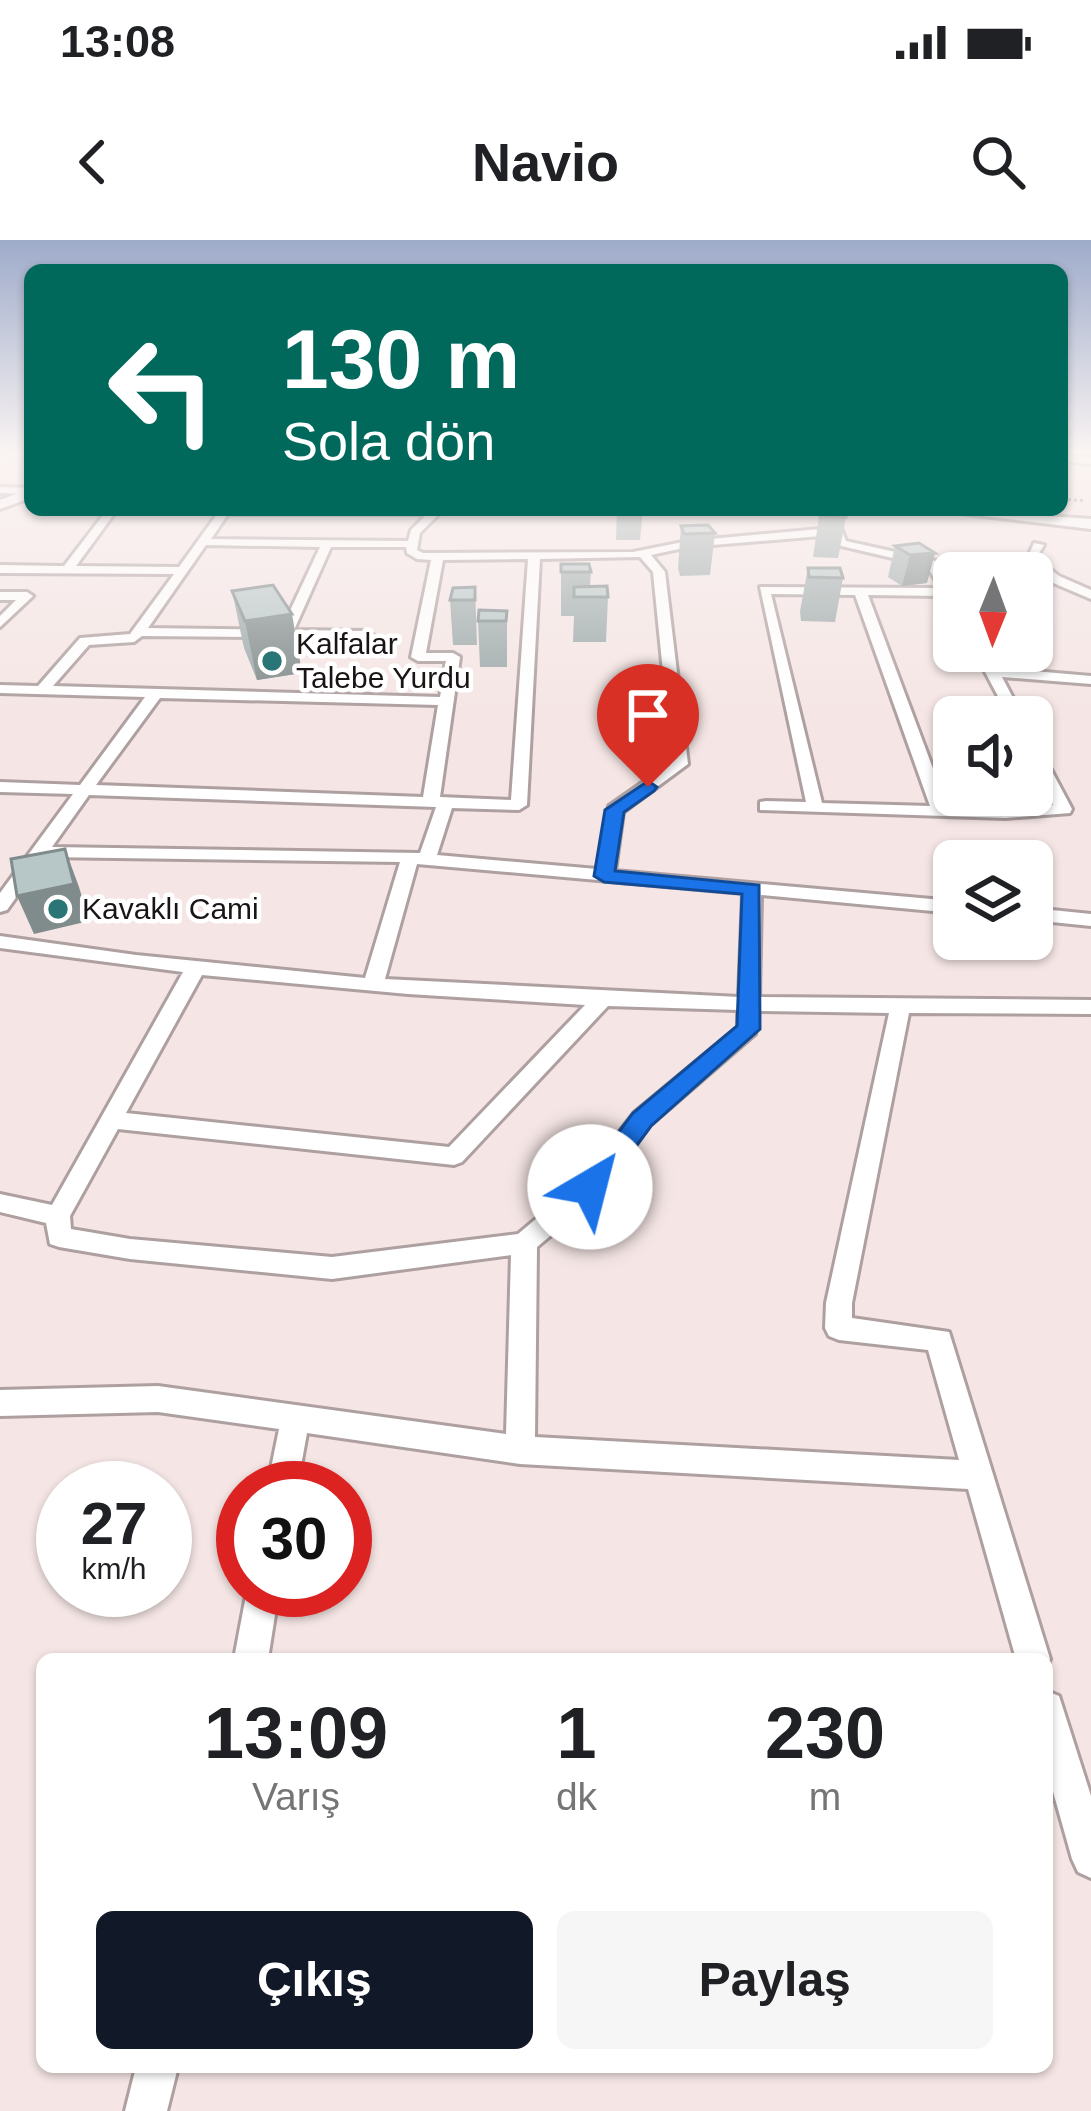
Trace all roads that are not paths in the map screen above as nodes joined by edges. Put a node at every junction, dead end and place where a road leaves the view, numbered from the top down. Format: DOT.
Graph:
graph roads {
  1 [pos="92,537"];
  2 [pos="206,537"];
  3 [pos="414,537"];
  4 [pos="765,537"];
  5 [pos="840,537"];
  6 [pos="203,542"];
  7 [pos="327,543"];
  8 [pos="412,544"];
  9 [pos="1038,544"];
  10 [pos="643,553"];
  11 [pos="534,556"];
  12 [pos="438,557"];
  13 [pos="933,565"];
  14 [pos="0,568"];
  15 [pos="69,568"];
  16 [pos="182,571"];
  17 [pos="860,591"];
  18 [pos="1091,595"];
  19 [pos="0,596"];
  20 [pos="933,596"];
  21 [pos="0,623"];
  22 [pos="138,632"];
  23 [pos="286,634"];
  24 [pos="366,635"];
  25 [pos="992,672"];
  26 [pos="1091,680"];
  27 [pos="0,689"];
  28 [pos="41,691"];
  29 [pos="155,694"];
  30 [pos="1005,696"];
  31 [pos="446,701"];
  32 [pos="0,787"];
  33 [pos="1053,788"];
  34 [pos="83,792"];
  35 [pos="933,792"];
  36 [pos="439,800"];
  37 [pos="766,806"];
  38 [pos="815,807"];
  39 [pos="1053,809"];
  40 [pos="933,811"];
  41 [pos="39,852"];
  42 [pos="418,859"];
  43 [pos="604,876"];
  44 [pos="752,889"];
  45 [pos="933,905"];
  46 [pos="0,906"];
  47 [pos="1053,916"];
  48 [pos="1091,920"];
  49 [pos="0,942"];
  50 [pos="194,970"];
  51 [pos="373,985"];
  52 [pos="603,998"];
  53 [pos="752,1007"];
  54 [pos="1091,1007"];
  55 [pos="900,1008"];
  56 [pos="112,1120"];
  57 [pos="0,1203"];
  58 [pos="58,1216"];
  59 [pos="524,1244"];
  60 [pos="0,1402"];
  61 [pos="295,1419"];
  62 [pos="520,1450"];
  63 [pos="287,1461"];
  64 [pos="980,1475"];
  65 [pos="258,1617"];
  66 [pos="251,1653"];
  67 [pos="1031,1653"];
  68 [pos="1053,1725"];
  69 [pos="1085,1815"];
  70 [pos="1091,1859"];
  71 [pos="156,2073"];
  72 [pos="146,2111"];
  1 -- 15 [label="street"];
  2 -- 6 [label="street"];
  3 -- 8 [label="street"];
  4 -- 10 [label="street"];
  5 -- 13 [label="street"];
  6 -- 7 [label="street"];
  6 -- 16 [label="street"];
  7 -- 8 [label="street"];
  7 -- 23 [label="street"];
  8 -- 12 [label="street"];
  9 -- 18 [label="street"];
  10 -- 11 [label="street"];
  10 -- 43 [label="street"];
  11 -- 12 [label="street"];
  11 -- 36 [label="street"];
  12 -- 31 [label="street"];
  14 -- 15 [label="street"];
  15 -- 16 [label="street"];
  16 -- 22 [label="street"];
  17 -- 20 [label="street"];
  17 -- 35 [label="street"];
  17 -- 38 [label="street"];
  19 -- 21 [label="street"];
  22 -- 23 [label="street"];
  22 -- 28 [label="street"];
  23 -- 24 [label="street"];
  25 -- 26 [label="street"];
  25 -- 30 [label="street"];
  27 -- 28 [label="street"];
  28 -- 29 [label="street"];
  29 -- 31 [label="street"];
  29 -- 34 [label="street"];
  31 -- 36 [label="street"];
  32 -- 34 [label="street"];
  33 -- 39 [label="street"];
  34 -- 36 [label="street"];
  34 -- 41 [label="street"];
  36 -- 42 [label="street"];
  37 -- 38 [label="street"];
  38 -- 40 [label="street"];
  41 -- 42 [label="street"];
  41 -- 46 [label="street"];
  42 -- 43 [label="street"];
  42 -- 51 [label="street"];
  43 -- 44 [label="street"];
  44 -- 45 [label="street"];
  44 -- 53 [label="street"];
  47 -- 48 [label="street"];
  49 -- 50 [label="street"];
  50 -- 51 [label="street"];
  50 -- 56 [label="street"];
  51 -- 52 [label="street"];
  52 -- 53 [label="street"];
  52 -- 56 [label="street"];
  53 -- 55 [label="street"];
  53 -- 59 [label="street"];
  54 -- 55 [label="street"];
  55 -- 64 [label="street"];
  56 -- 58 [label="street"];
  57 -- 58 [label="street"];
  58 -- 59 [label="street"];
  59 -- 62 [label="street"];
  60 -- 61 [label="street"];
  61 -- 62 [label="street"];
  61 -- 63 [label="street"];
  62 -- 64 [label="street"];
  64 -- 67 [label="street"];
  65 -- 66 [label="street"];
  68 -- 69 [label="street"];
  69 -- 70 [label="street"];
  71 -- 72 [label="street"];
}
